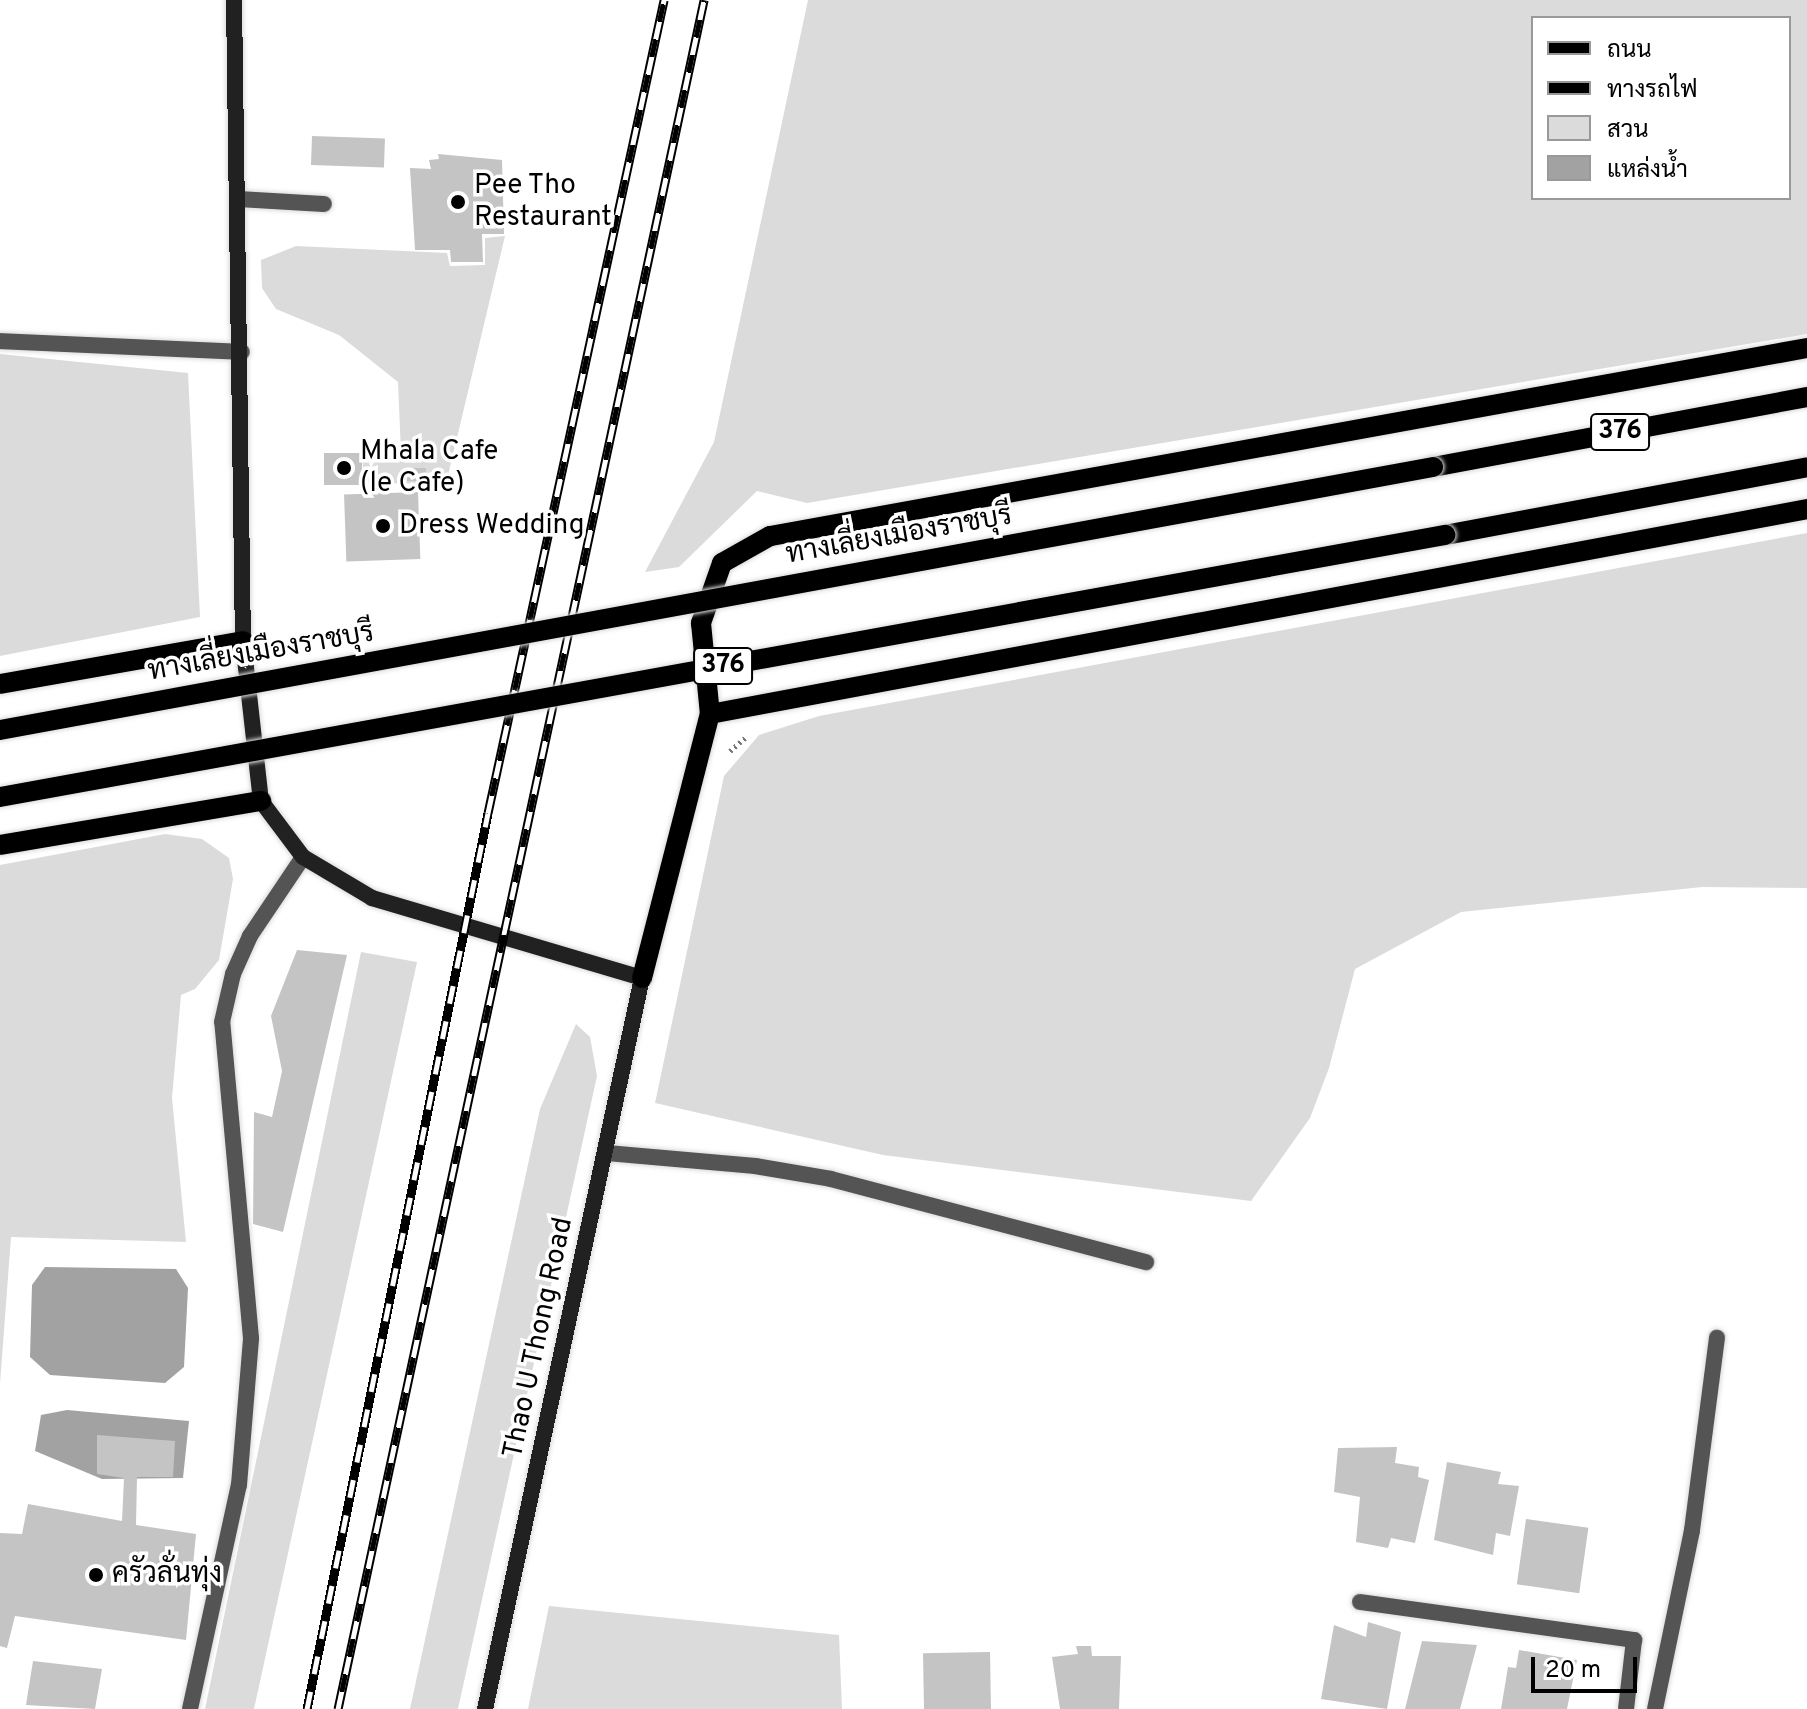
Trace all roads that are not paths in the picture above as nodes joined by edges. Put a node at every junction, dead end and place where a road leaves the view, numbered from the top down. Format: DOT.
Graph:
graph roads {
  1 [pos="234,0"];
  2 [pos="238,199"];
  3 [pos="324,204"];
  4 [pos="0,341"];
  5 [pos="1807,348"];
  6 [pos="242,352"];
  7 [pos="1807,397"];
  8 [pos="1807,467"];
  9 [pos="1807,509"];
  10 [pos="243,641"];
  11 [pos="0,684"];
  12 [pos="710,714"];
  13 [pos="0,730"];
  14 [pos="0,797"];
  15 [pos="261,801"];
  16 [pos="0,845"];
  17 [pos="303,857"];
  18 [pos="642,978"];
  19 [pos="607,1153"];
  20 [pos="1146,1262"];
  21 [pos="1717,1338"];
  22 [pos="1360,1602"];
  23 [pos="190,1709"];
  24 [pos="485,1709"];
  25 [pos="1626,1709"];
  26 [pos="1655,1709"];
  1 -- 2 [label="street"];
  2 -- 3 [label="street"];
  2 -- 6 [label="street"];
  4 -- 6 [label="street"];
  5 -- 12 [label="main road"];
  6 -- 10 [label="street"];
  7 -- 13 [label="main road, ทางเลี่ยงเมืองราชบุรี / 376, bridge"];
  8 -- 14 [label="main road, 376, bridge"];
  9 -- 12 [label="main road"];
  10 -- 11 [label="main road"];
  10 -- 15 [label="street"];
  12 -- 18 [label="main road"];
  15 -- 16 [label="main road"];
  15 -- 17 [label="street"];
  17 -- 18 [label="street"];
  17 -- 23 [label="street"];
  18 -- 19 [label="street, Thao U Thong Road"];
  19 -- 20 [label="street"];
  19 -- 24 [label="street, Thao U Thong Road"];
  21 -- 26 [label="street"];
  22 -- 25 [label="street"];
}
